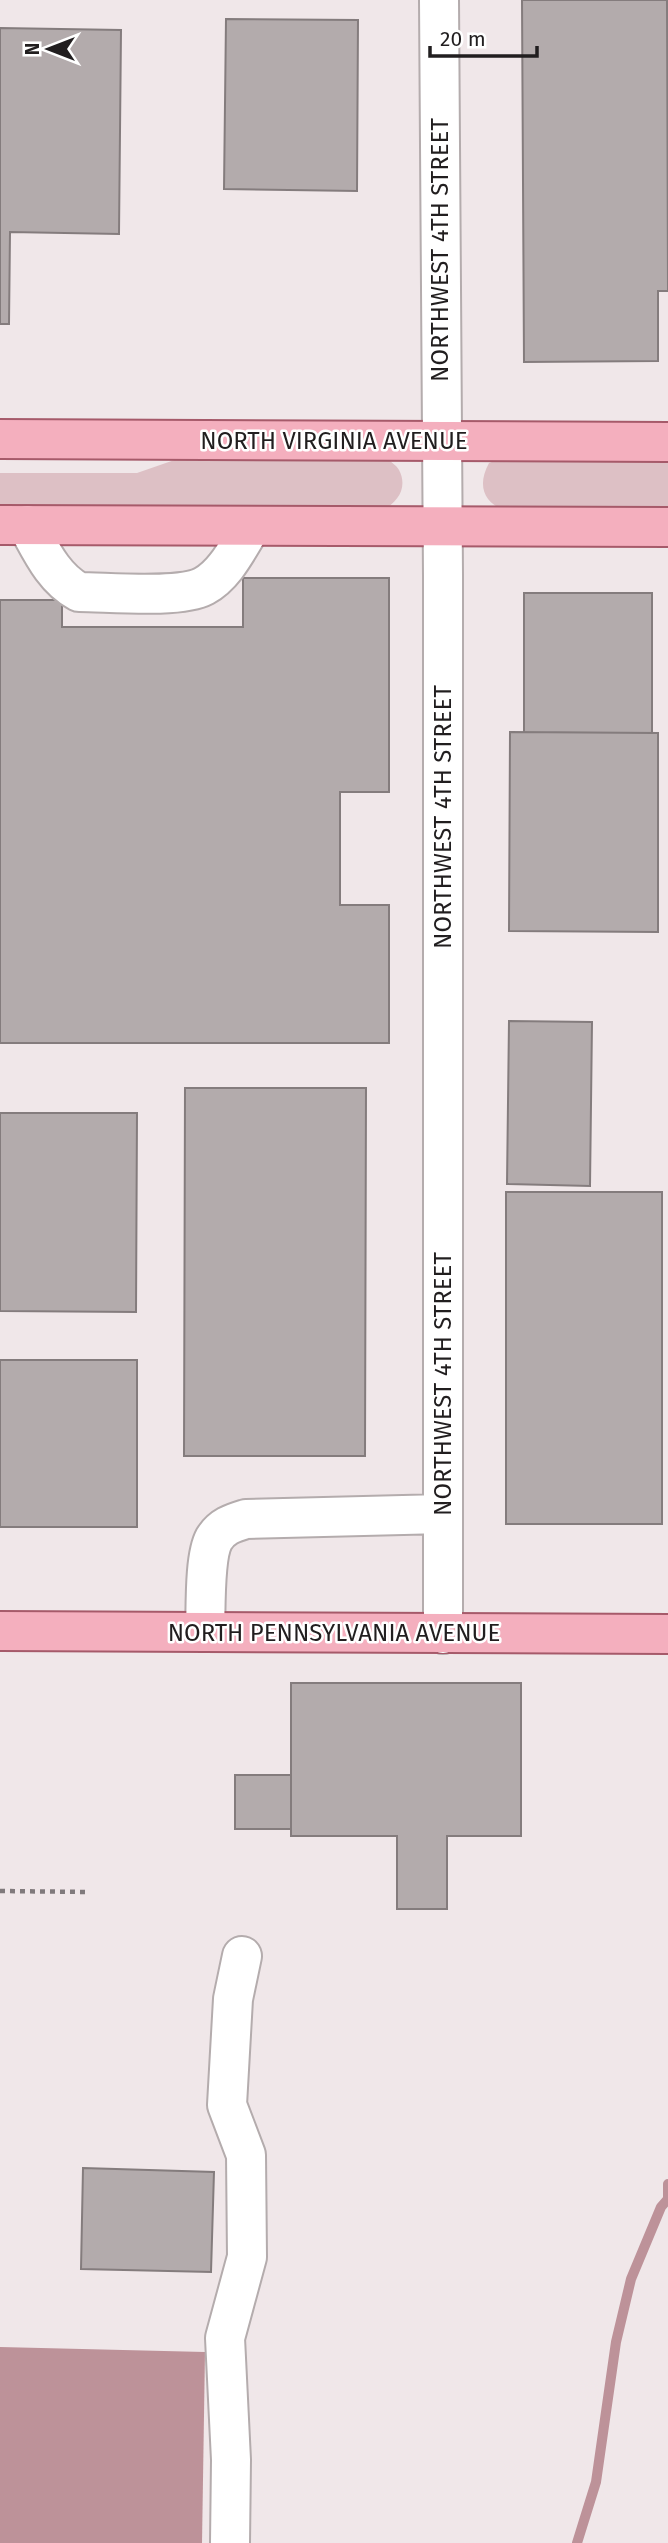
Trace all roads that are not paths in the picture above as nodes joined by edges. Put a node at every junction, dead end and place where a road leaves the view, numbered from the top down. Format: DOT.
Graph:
graph roads {
  1 [pos="439,0"];
  2 [pos="0,439"];
  3 [pos="441,441"];
  4 [pos="668,442"];
  5 [pos="14,525"];
  6 [pos="251,527"];
  7 [pos="668,527"];
  8 [pos="442,528"];
  9 [pos="443,1514"];
  10 [pos="0,1631"];
  11 [pos="205,1632"];
  12 [pos="443,1634"];
  13 [pos="668,1634"];
  14 [pos="242,1956"];
  15 [pos="230,2543"];
  1 -- 3 [label="street, NORTHWEST 4TH STREET"];
  2 -- 3 [label="main road, NORTH VIRGINIA AVENUE"];
  3 -- 4 [label="main road, NORTH VIRGINIA AVENUE"];
  3 -- 8 [label="street, NORTHWEST 4TH STREET"];
  5 -- 6 [label="main road"];
  5 -- 6 [label="street"];
  6 -- 8 [label="main road"];
  7 -- 8 [label="main road"];
  8 -- 9 [label="street, NORTHWEST 4TH STREET"];
  9 -- 11 [label="street"];
  9 -- 12 [label="street, NORTHWEST 4TH STREET"];
  10 -- 11 [label="main road, NORTH PENNSYLVANIA AVENUE"];
  11 -- 12 [label="main road, NORTH PENNSYLVANIA AVENUE"];
  12 -- 13 [label="main road, NORTH PENNSYLVANIA AVENUE"];
  14 -- 15 [label="street"];
}
